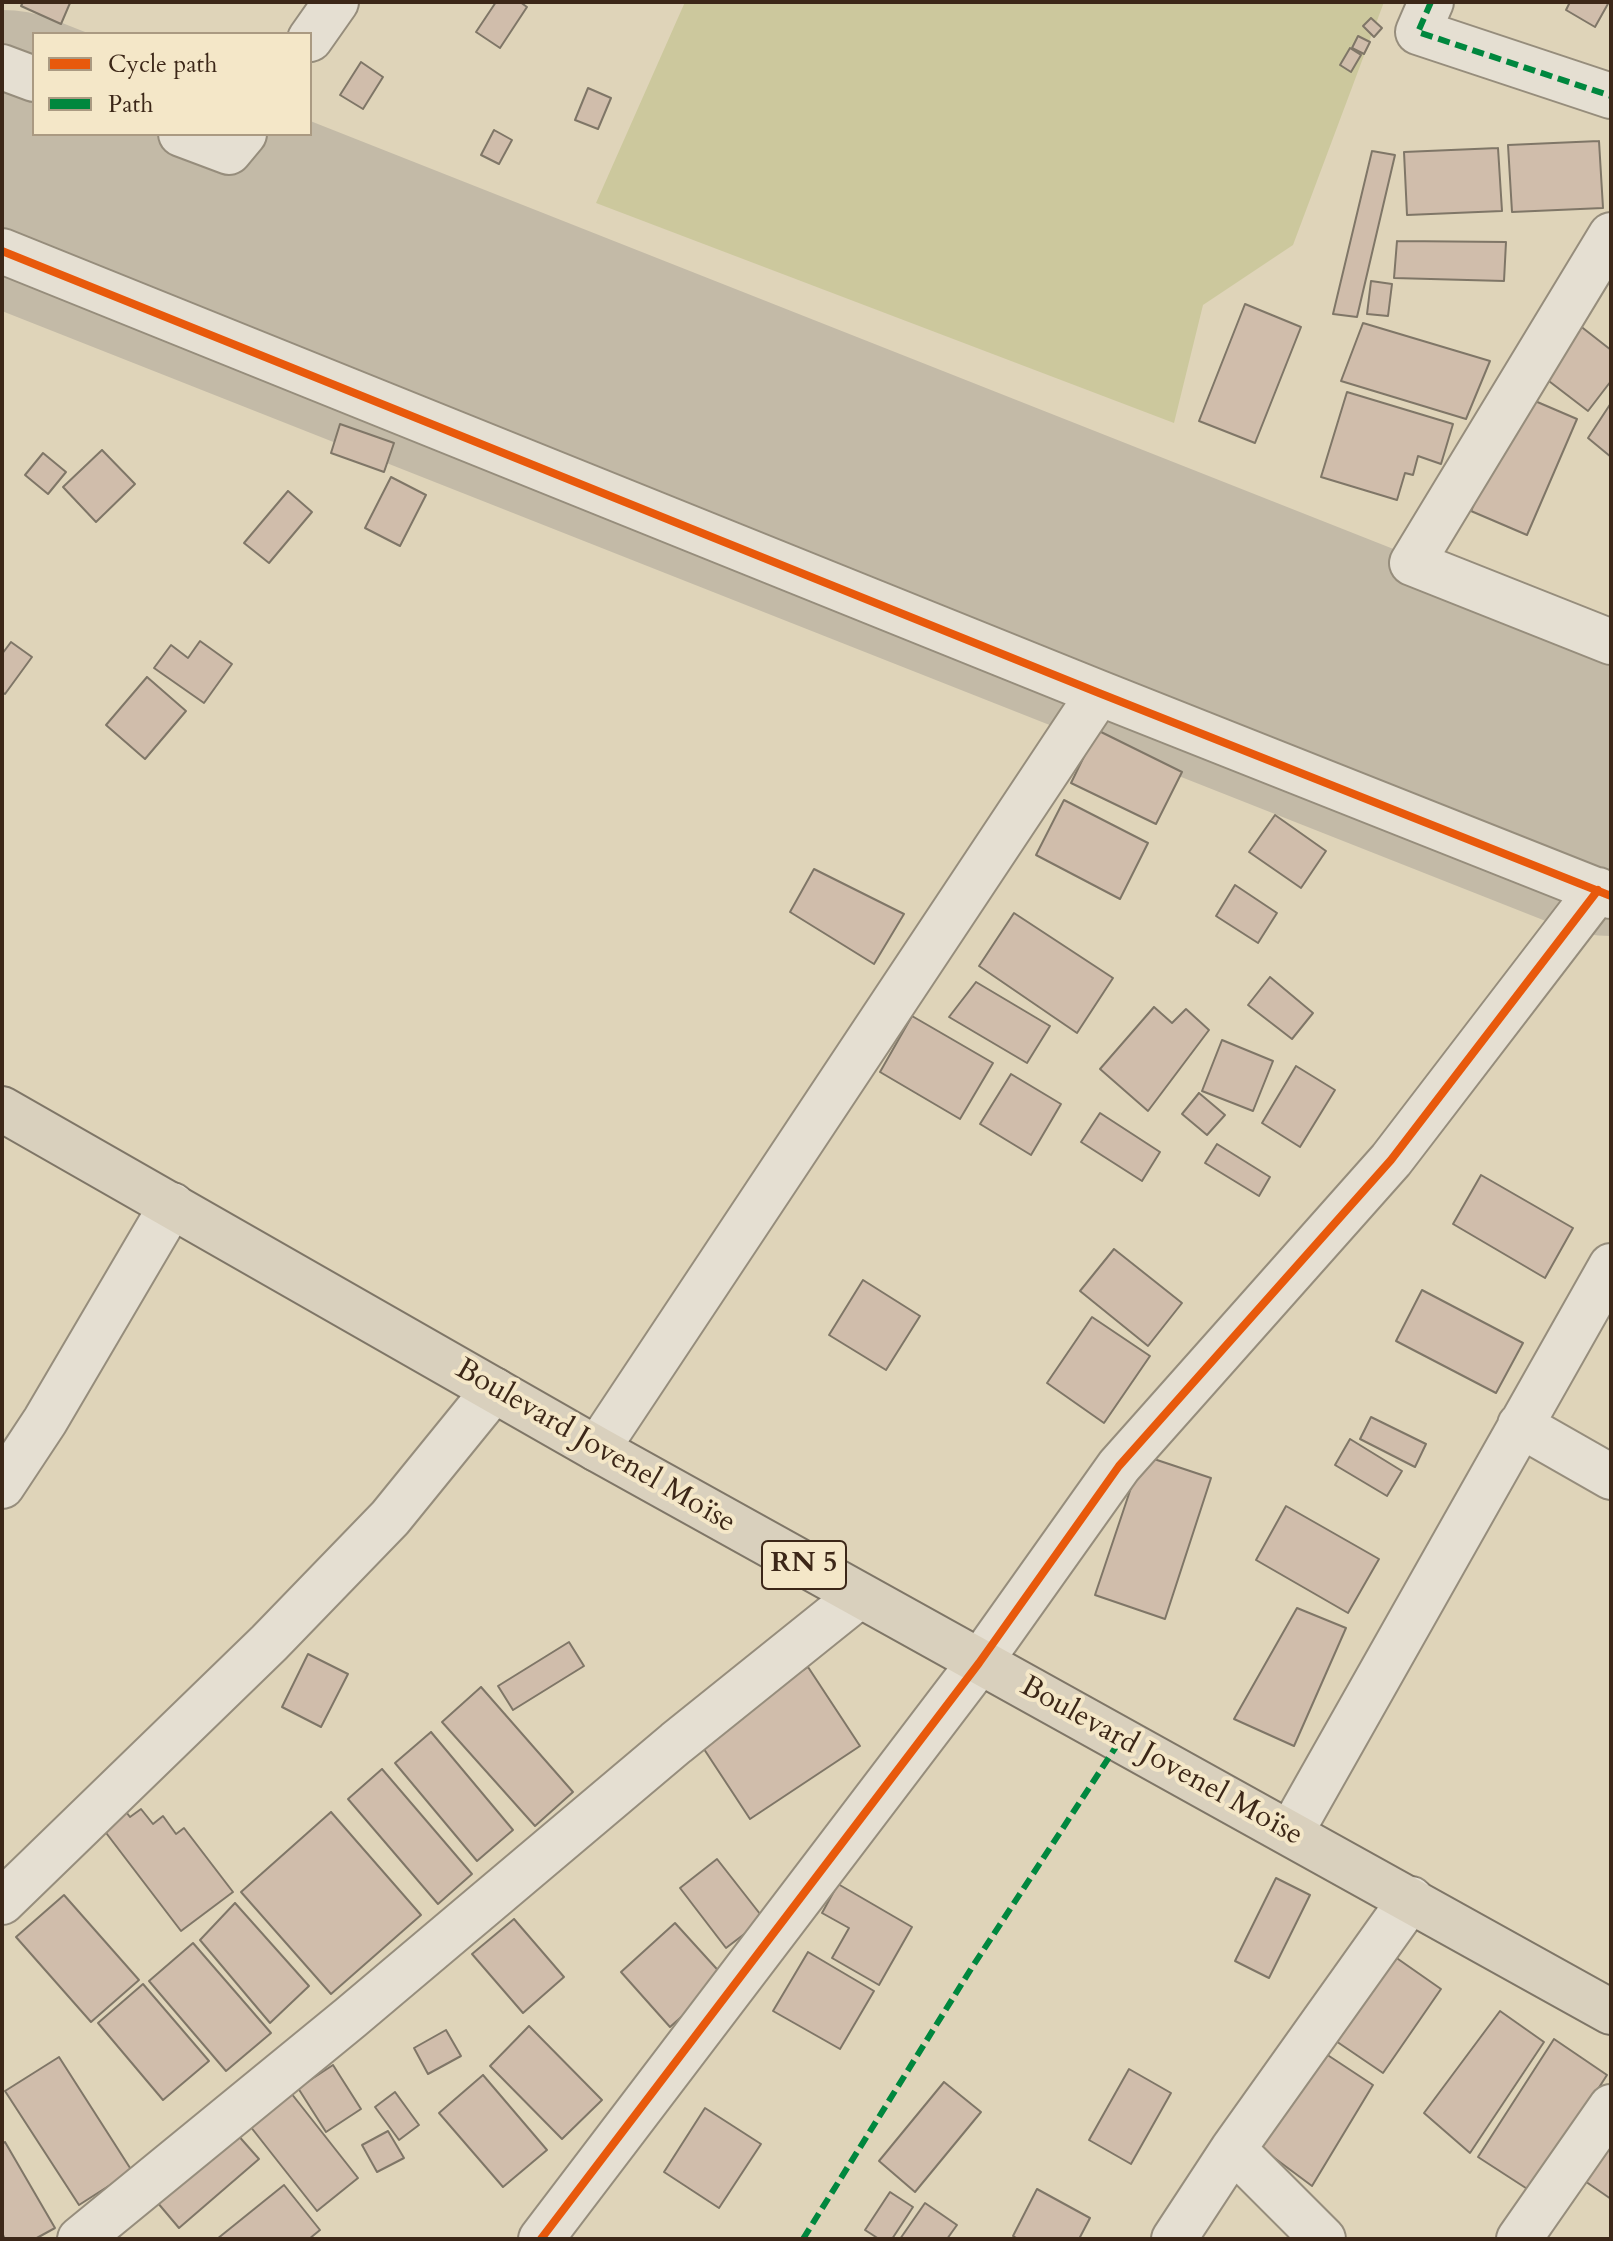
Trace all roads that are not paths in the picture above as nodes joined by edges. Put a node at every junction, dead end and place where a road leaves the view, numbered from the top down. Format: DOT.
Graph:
graph roads {
  1 [pos="336,2"];
  2 [pos="1431,2"];
  3 [pos="312,36"];
  4 [pos="2,67"];
  5 [pos="32,78"];
  6 [pos="1611,96"];
  7 [pos="186,136"];
  8 [pos="242,136"];
  9 [pos="1611,235"];
  10 [pos="2,251"];
  11 [pos="1611,642"];
  12 [pos="1099,693"];
  13 [pos="1604,893"];
  14 [pos="2,1109"];
  15 [pos="172,1205"];
  16 [pos="1611,1266"];
  17 [pos="494,1390"];
  18 [pos="1520,1425"];
  19 [pos="597,1449"];
  20 [pos="1611,1477"];
  21 [pos="2,1486"];
  22 [pos="859,1596"];
  23 [pos="979,1663"];
  24 [pos="1291,1832"];
  25 [pos="1411,1899"];
  26 [pos="2,1902"];
  27 [pos="1611,2012"];
  28 [pos="1611,2107"];
  29 [pos="1233,2149"];
  30 [pos="80,2239"];
  31 [pos="541,2239"];
  32 [pos="1174,2239"];
  33 [pos="1323,2239"];
  34 [pos="1519,2239"];
  1 -- 3 [label="street"];
  2 -- 6 [label="street"];
  4 -- 5 [label="street"];
  7 -- 8 [label="street"];
  9 -- 11 [label="street"];
  10 -- 12 [label="street"];
  12 -- 13 [label="street"];
  12 -- 19 [label="street"];
  13 -- 23 [label="street"];
  14 -- 15 [label="main road, Boulevard Jovenel Moïse / RN 5"];
  15 -- 17 [label="main road, Boulevard Jovenel Moïse / RN 5"];
  15 -- 21 [label="street"];
  16 -- 18 [label="street"];
  17 -- 19 [label="main road, Boulevard Jovenel Moïse / RN 5"];
  17 -- 26 [label="street"];
  18 -- 20 [label="street"];
  18 -- 24 [label="street"];
  19 -- 22 [label="main road, Boulevard Jovenel Moïse / RN 5"];
  22 -- 23 [label="main road, Boulevard Jovenel Moïse / RN 5"];
  22 -- 30 [label="street"];
  23 -- 24 [label="main road, Boulevard Jovenel Moïse / RN 5"];
  23 -- 31 [label="street"];
  24 -- 25 [label="main road, Boulevard Jovenel Moïse / RN 5"];
  25 -- 27 [label="main road, Boulevard Jovenel Moïse / RN 5"];
  25 -- 29 [label="street"];
  28 -- 34 [label="street"];
  29 -- 32 [label="street"];
  29 -- 33 [label="street"];
}
